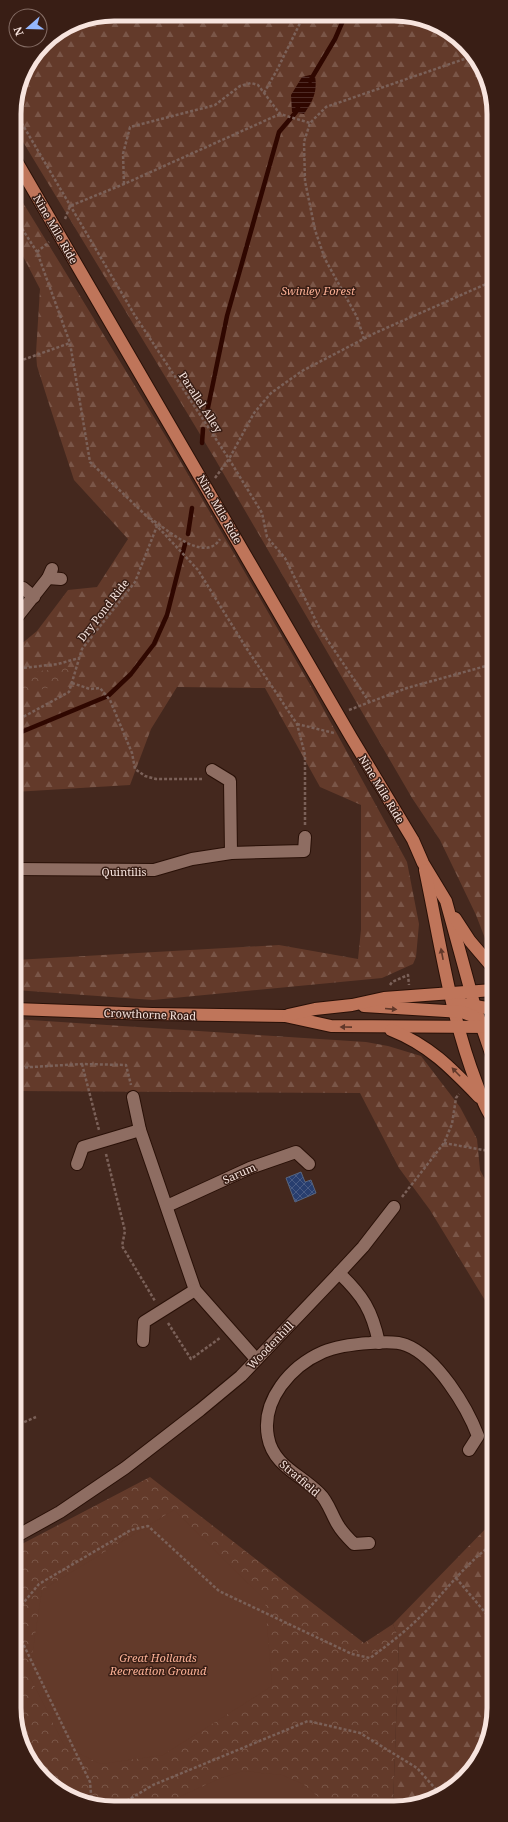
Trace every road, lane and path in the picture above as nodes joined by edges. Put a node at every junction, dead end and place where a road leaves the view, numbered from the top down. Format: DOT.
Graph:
graph roads {
  1 [pos="301,21"];
  2 [pos="468,58"];
  3 [pos="264,93"];
  4 [pos="280,114"];
  5 [pos="21,122"];
  6 [pos="310,123"];
  7 [pos="21,169"];
  8 [pos="124,184"];
  9 [pos="70,206"];
  10 [pos="21,227"];
  11 [pos="487,284"];
  12 [pos="364,339"];
  13 [pos="70,343"];
  14 [pos="21,360"];
  15 [pos="229,459"];
  16 [pos="208,488"];
  17 [pos="141,512"];
  18 [pos="157,526"];
  19 [pos="224,533"];
  20 [pos="61,579"];
  21 [pos="23,588"];
  22 [pos="34,597"];
  23 [pos="21,613"];
  24 [pos="80,658"];
  25 [pos="487,666"];
  26 [pos="21,668"];
  27 [pos="72,683"];
  28 [pos="370,703"];
  29 [pos="338,715"];
  30 [pos="21,717"];
  31 [pos="297,724"];
  32 [pos="339,734"];
  33 [pos="212,770"];
  34 [pos="305,837"];
  35 [pos="231,853"];
  36 [pos="423,862"];
  37 [pos="21,869"];
  38 [pos="446,901"];
  39 [pos="487,960"];
  40 [pos="392,982"];
  41 [pos="409,985"];
  42 [pos="487,990"];
  43 [pos="471,991"];
  44 [pos="450,992"];
  45 [pos="352,1005"];
  46 [pos="475,1007"];
  47 [pos="487,1008"];
  48 [pos="21,1009"];
  49 [pos="455,1011"];
  50 [pos="285,1016"];
  51 [pos="487,1026"];
  52 [pos="385,1027"];
  53 [pos="458,1027"];
  54 [pos="487,1027"];
  55 [pos="487,1028"];
  56 [pos="82,1064"];
  57 [pos="21,1068"];
  58 [pos="459,1094"];
  59 [pos="133,1097"];
  60 [pos="483,1100"];
  61 [pos="487,1107"];
  62 [pos="140,1130"];
  63 [pos="102,1140"];
  64 [pos="444,1144"];
  65 [pos="487,1151"];
  66 [pos="77,1164"];
  67 [pos="310,1164"];
  68 [pos="167,1206"];
  69 [pos="394,1207"];
  70 [pos="339,1273"];
  71 [pos="195,1290"];
  72 [pos="161,1311"];
  73 [pos="230,1330"];
  74 [pos="142,1341"];
  75 [pos="379,1342"];
  76 [pos="256,1359"];
  77 [pos="36,1417"];
  78 [pos="21,1423"];
  79 [pos="468,1450"];
  80 [pos="21,1534"];
  81 [pos="368,1543"];
  82 [pos="487,1547"];
  83 [pos="456,1578"];
  84 [pos="21,1606"];
  85 [pos="487,1615"];
  86 [pos="21,1639"];
  87 [pos="437,1790"];
  88 [pos="91,1798"];
  89 [pos="126,1801"];
  1 -- 3 [label="path"];
  2 -- 6 [label="path"];
  3 -- 4 [label="path"];
  3 -- 8 [label="path"];
  4 -- 6 [label="path"];
  4 -- 8 [label="path"];
  5 -- 9 [label="path, Parallel Alley"];
  6 -- 12 [label="path"];
  7 -- 16 [label="main road, Nine Mile Ride"];
  8 -- 9 [label="path"];
  9 -- 15 [label="path, Parallel Alley"];
  10 -- 13 [label="path"];
  11 -- 12 [label="path"];
  12 -- 15 [label="path"];
  13 -- 14 [label="path"];
  13 -- 17 [label="path"];
  15 -- 16 [label="path"];
  15 -- 28 [label="path, Parallel Alley"];
  16 -- 29 [label="main road, Nine Mile Ride"];
  17 -- 18 [label="path"];
  17 -- 19 [label="path"];
  18 -- 24 [label="path, Dry Pond Ride"];
  18 -- 31 [label="path"];
  20 -- 22 [label="street"];
  21 -- 22 [label="street"];
  22 -- 23 [label="street"];
  24 -- 26 [label="path"];
  24 -- 27 [label="path, Dry Pond Ride"];
  25 -- 28 [label="path"];
  27 -- 30 [label="path, Dry Pond Ride"];
  27 -- 33 [label="path"];
  28 -- 29 [label="path"];
  29 -- 36 [label="main road, Nine Mile Ride"];
  31 -- 32 [label="path"];
  31 -- 34 [label="path"];
  33 -- 35 [label="street"];
  34 -- 35 [label="street, Quintilis"];
  35 -- 37 [label="street, Quintilis"];
  36 -- 38 [label="main road, Nine Mile Ride"];
  44 -- 36 [label="main road, Nine Mile Ride, one-way"];
  38 -- 39 [label="main road"];
  38 -- 43 [label="main road, Nine Mile Ride"];
  40 -- 41 [label="path"];
  42 -- 43 [label="main road, Crowthorne Road"];
  43 -- 44 [label="main road, Crowthorne Road"];
  43 -- 46 [label="main road, Nine Mile Ride"];
  44 -- 45 [label="main road, Crowthorne Road"];
  44 -- 46 [label="main road"];
  44 -- 49 [label="main road, Nine Mile Ride"];
  45 -- 49 [label="main road, one-way"];
  45 -- 50 [label="main road, Crowthorne Road"];
  46 -- 47 [label="main road"];
  46 -- 51 [label="main road, Nine Mile Ride"];
  48 -- 50 [label="main road, Crowthorne Road"];
  49 -- 53 [label="main road, Nine Mile Ride"];
  49 -- 54 [label="main road"];
  52 -- 50 [label="main road, Crowthorne Road, one-way"];
  52 -- 53 [label="main road, Crowthorne Road"];
  60 -- 52 [label="main road, one-way"];
  53 -- 55 [label="main road, Crowthorne Road"];
  53 -- 60 [label="main road, Nine Mile Ride"];
  56 -- 57 [label="path"];
  56 -- 59 [label="path"];
  56 -- 63 [label="path"];
  58 -- 64 [label="path"];
  59 -- 62 [label="street"];
  60 -- 61 [label="main road, Nine Mile Ride"];
  62 -- 63 [label="street"];
  62 -- 68 [label="street"];
  63 -- 66 [label="street"];
  63 -- 72 [label="path"];
  64 -- 65 [label="path"];
  64 -- 69 [label="path"];
  67 -- 68 [label="street, Sarum"];
  68 -- 71 [label="street"];
  69 -- 70 [label="street, Woodenhill"];
  70 -- 75 [label="street"];
  70 -- 76 [label="street, Woodenhill"];
  71 -- 72 [label="street"];
  71 -- 73 [label="street"];
  72 -- 73 [label="path"];
  72 -- 74 [label="street"];
  73 -- 76 [label="street"];
  75 -- 79 [label="street, Stratfield"];
  75 -- 81 [label="street, Stratfield"];
  76 -- 80 [label="street, Woodenhill"];
  77 -- 78 [label="path"];
  82 -- 83 [label="path"];
  83 -- 84 [label="path"];
  83 -- 85 [label="path"];
  86 -- 88 [label="path"];
  87 -- 89 [label="path"];
}
